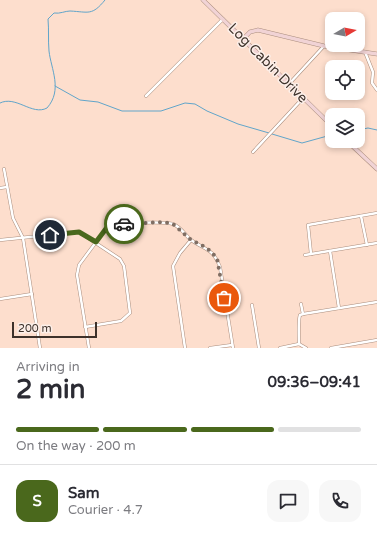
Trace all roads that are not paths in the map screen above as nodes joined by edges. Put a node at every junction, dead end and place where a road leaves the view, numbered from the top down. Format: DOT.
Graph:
graph roads {
  1 [pos="203,0"];
  2 [pos="223,19"];
  3 [pos="243,39"];
  4 [pos="324,46"];
  5 [pos="364,52"];
  6 [pos="377,54"];
  7 [pos="289,84"];
  8 [pos="377,90"];
  9 [pos="146,96"];
  10 [pos="303,98"];
  11 [pos="325,119"];
  12 [pos="355,148"];
  13 [pos="253,152"];
  14 [pos="4,170"];
  15 [pos="377,170"];
  16 [pos="7,187"];
  17 [pos="0,188"];
  18 [pos="377,213"];
  19 [pos="361,216"];
  20 [pos="23,238"];
  21 [pos="0,240"];
  22 [pos="191,240"];
  23 [pos="96,242"];
  24 [pos="377,243"];
  25 [pos="367,245"];
  26 [pos="330,251"];
  27 [pos="311,254"];
  28 [pos="304,255"];
  29 [pos="32,294"];
  30 [pos="0,299"];
  31 [pos="377,302"];
  32 [pos="301,304"];
  33 [pos="252,305"];
  34 [pos="339,308"];
  35 [pos="303,314"];
  36 [pos="86,327"];
  37 [pos="377,340"];
  38 [pos="298,344"];
  39 [pos="232,346"];
  40 [pos="40,348"];
  41 [pos="89,348"];
  42 [pos="185,348"];
  43 [pos="210,348"];
  44 [pos="259,348"];
  45 [pos="280,348"];
  46 [pos="306,348"];
  47 [pos="331,348"];
  1 -- 2 [label="street, Log Cabin Drive"];
  2 -- 3 [label="street, Log Cabin Drive"];
  2 -- 9 [label="street"];
  3 -- 4 [label="street"];
  3 -- 7 [label="street, Log Cabin Drive"];
  4 -- 7 [label="street"];
  5 -- 6 [label="street"];
  5 -- 8 [label="street"];
  7 -- 10 [label="street, Log Cabin Drive"];
  10 -- 11 [label="street, Log Cabin Drive"];
  10 -- 13 [label="street"];
  12 -- 15 [label="street"];
  14 -- 16 [label="street"];
  16 -- 17 [label="street"];
  16 -- 20 [label="street"];
  18 -- 19 [label="street"];
  19 -- 25 [label="street"];
  19 -- 27 [label="street"];
  20 -- 21 [label="street"];
  20 -- 23 [label="street"];
  20 -- 29 [label="street"];
  22 -- 23 [label="street"];
  22 -- 39 [label="street"];
  22 -- 42 [label="street"];
  23 -- 36 [label="street"];
  23 -- 36 [label="street"];
  24 -- 25 [label="street"];
  25 -- 26 [label="street"];
  26 -- 27 [label="street"];
  26 -- 34 [label="street"];
  27 -- 28 [label="street"];
  29 -- 30 [label="street"];
  29 -- 40 [label="street"];
  31 -- 34 [label="street"];
  32 -- 35 [label="street"];
  33 -- 44 [label="street"];
  34 -- 35 [label="street"];
  35 -- 38 [label="street"];
  36 -- 41 [label="street"];
  37 -- 47 [label="street"];
  38 -- 45 [label="street"];
  38 -- 46 [label="street"];
  39 -- 43 [label="street"];
}
